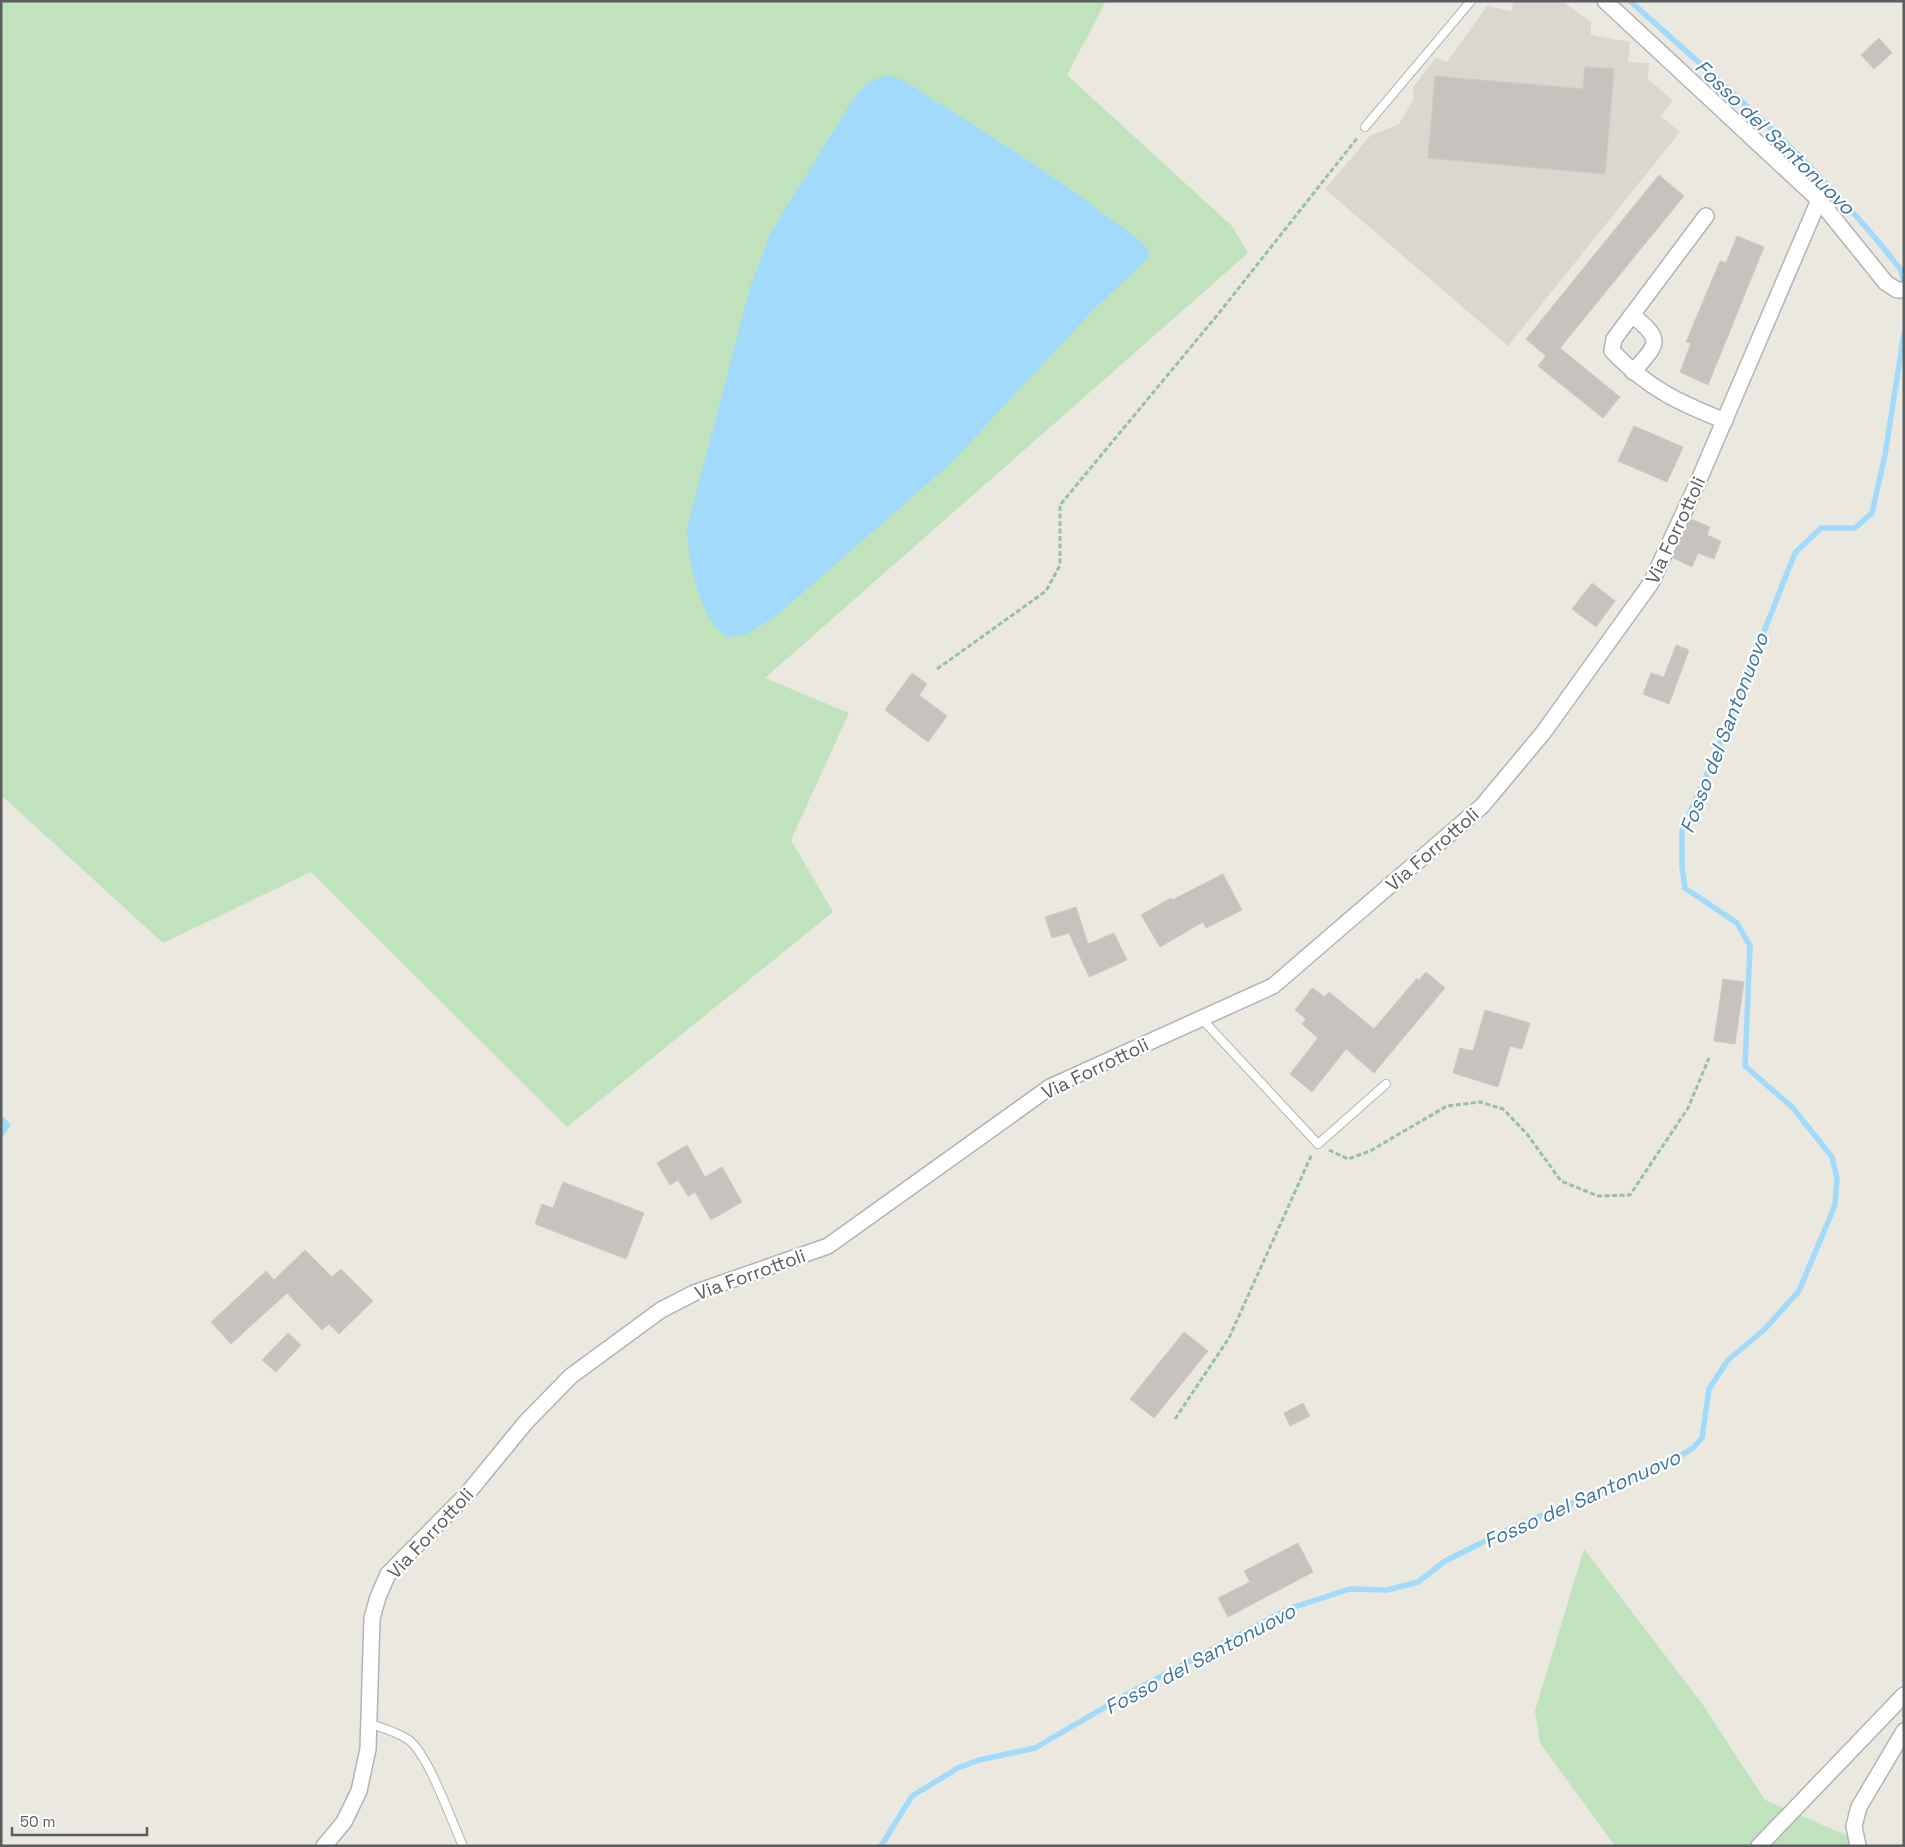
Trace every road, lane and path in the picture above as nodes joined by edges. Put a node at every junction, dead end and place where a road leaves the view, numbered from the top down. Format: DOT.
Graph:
graph roads {
  1 [pos="1471,1"];
  2 [pos="1604,1"];
  3 [pos="1365,127"];
  4 [pos="1819,200"];
  5 [pos="1706,216"];
  6 [pos="1900,290"];
  7 [pos="1632,315"];
  8 [pos="1632,372"];
  9 [pos="1725,421"];
  10 [pos="937,670"];
  11 [pos="1201,1018"];
  12 [pos="1709,1058"];
  13 [pos="1386,1084"];
  14 [pos="1318,1144"];
  15 [pos="1175,1420"];
  16 [pos="1903,1702"];
  17 [pos="370,1724"];
  18 [pos="1904,1731"];
  19 [pos="324,1846"];
  20 [pos="463,1846"];
  21 [pos="1759,1846"];
  22 [pos="1858,1846"];
  1 -- 3 [label="lane"];
  2 -- 4 [label="street"];
  3 -- 10 [label="path"];
  4 -- 6 [label="street"];
  4 -- 9 [label="street, Via Forrottoli"];
  5 -- 7 [label="street"];
  7 -- 8 [label="street"];
  7 -- 8 [label="street"];
  8 -- 9 [label="street"];
  9 -- 11 [label="street, Via Forrottoli"];
  11 -- 14 [label="lane"];
  11 -- 17 [label="street, Via Forrottoli"];
  12 -- 14 [label="path"];
  13 -- 14 [label="lane"];
  14 -- 15 [label="path"];
  16 -- 21 [label="street"];
  17 -- 19 [label="street, Via Forrottoli"];
  17 -- 20 [label="lane"];
  18 -- 22 [label="street"];
}
